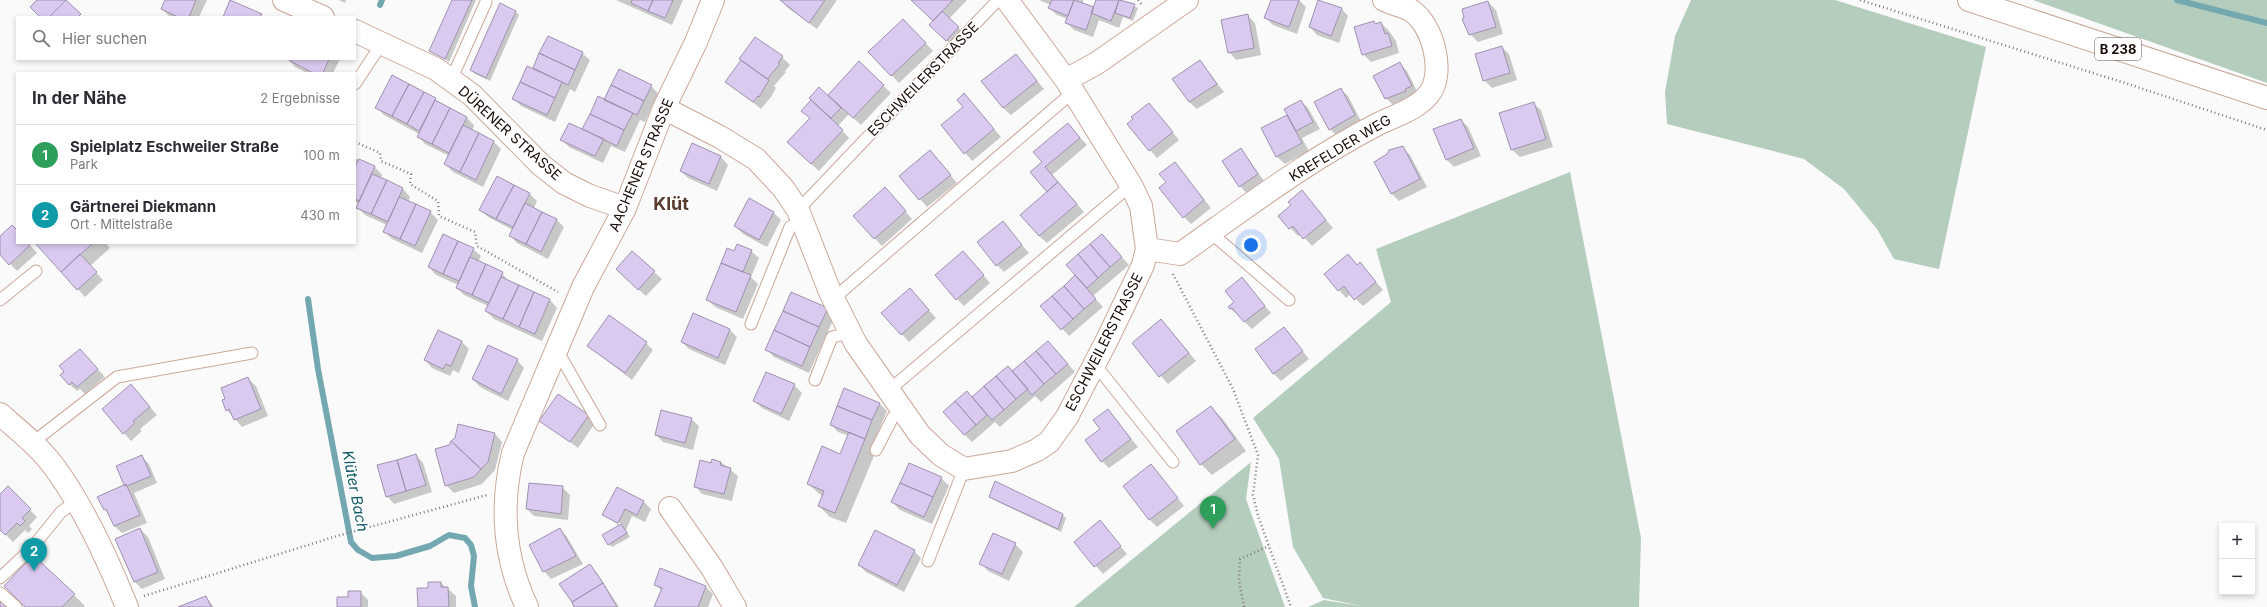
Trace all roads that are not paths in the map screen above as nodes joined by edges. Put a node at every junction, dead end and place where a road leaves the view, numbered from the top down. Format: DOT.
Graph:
graph roads {
  1 [pos="284,0"];
  2 [pos="713,0"];
  3 [pos="998,0"];
  4 [pos="1007,0"];
  5 [pos="1187,0"];
  6 [pos="1384,0"];
  7 [pos="1969,0"];
  8 [pos="486,2"];
  9 [pos="321,16"];
  10 [pos="356,31"];
  11 [pos="382,43"];
  12 [pos="451,80"];
  13 [pos="356,82"];
  14 [pos="1069,86"];
  15 [pos="2267,98"];
  16 [pos="664,108"];
  17 [pos="1131,185"];
  18 [pos="626,208"];
  19 [pos="800,215"];
  20 [pos="1211,232"];
  21 [pos="1147,250"];
  22 [pos="36,271"];
  23 [pos="833,299"];
  24 [pos="0,300"];
  25 [pos="1289,300"];
  26 [pos="752,324"];
  27 [pos="850,333"];
  28 [pos="557,350"];
  29 [pos="252,353"];
  30 [pos="1094,363"];
  31 [pos="815,380"];
  32 [pos="888,391"];
  33 [pos="902,409"];
  34 [pos="0,414"];
  35 [pos="600,425"];
  36 [pos="32,443"];
  37 [pos="876,450"];
  38 [pos="1173,462"];
  39 [pos="964,469"];
  40 [pos="76,502"];
  41 [pos="670,508"];
  42 [pos="928,561"];
  43 [pos="0,578"];
  44 [pos="0,593"];
  45 [pos="126,605"];
  46 [pos="16,607"];
  47 [pos="527,607"];
  48 [pos="735,607"];
  1 -- 9 [label="street"];
  2 -- 16 [label="street, AACHENER STRASSE"];
  3 -- 19 [label="lane, ESCHWEILERSTRASSE"];
  4 -- 14 [label="street, ESCHWEILERSTRASSE"];
  5 -- 14 [label="street"];
  6 -- 20 [label="street, KREFELDER WEG"];
  7 -- 15 [label="street, B 238"];
  8 -- 12 [label="lane"];
  10 -- 11 [label="street, DÜRENER STRASSE"];
  11 -- 12 [label="street, DÜRENER STRASSE"];
  11 -- 13 [label="lane"];
  12 -- 18 [label="street, DÜRENER STRASSE"];
  14 -- 17 [label="street, ESCHWEILERSTRASSE"];
  14 -- 23 [label="lane"];
  16 -- 18 [label="street, AACHENER STRASSE"];
  16 -- 19 [label="street"];
  17 -- 21 [label="street, ESCHWEILERSTRASSE"];
  17 -- 32 [label="lane"];
  18 -- 28 [label="street, AACHENER STRASSE"];
  19 -- 23 [label="street"];
  19 -- 26 [label="lane, ESCHWEILERSTRASSE"];
  20 -- 21 [label="street, KREFELDER WEG"];
  20 -- 25 [label="lane"];
  21 -- 30 [label="street, ESCHWEILERSTRASSE"];
  22 -- 24 [label="lane"];
  23 -- 27 [label="street"];
  27 -- 31 [label="lane"];
  27 -- 32 [label="street"];
  28 -- 35 [label="lane"];
  28 -- 47 [label="street, AACHENER STRASSE"];
  29 -- 36 [label="lane"];
  30 -- 38 [label="lane"];
  30 -- 39 [label="street, ESCHWEILERSTRASSE"];
  32 -- 33 [label="street"];
  33 -- 37 [label="lane"];
  33 -- 39 [label="street"];
  34 -- 36 [label="street"];
  36 -- 40 [label="street"];
  39 -- 42 [label="lane"];
  40 -- 43 [label="lane"];
  40 -- 45 [label="street"];
  41 -- 48 [label="street"];
  44 -- 46 [label="lane"];
}
